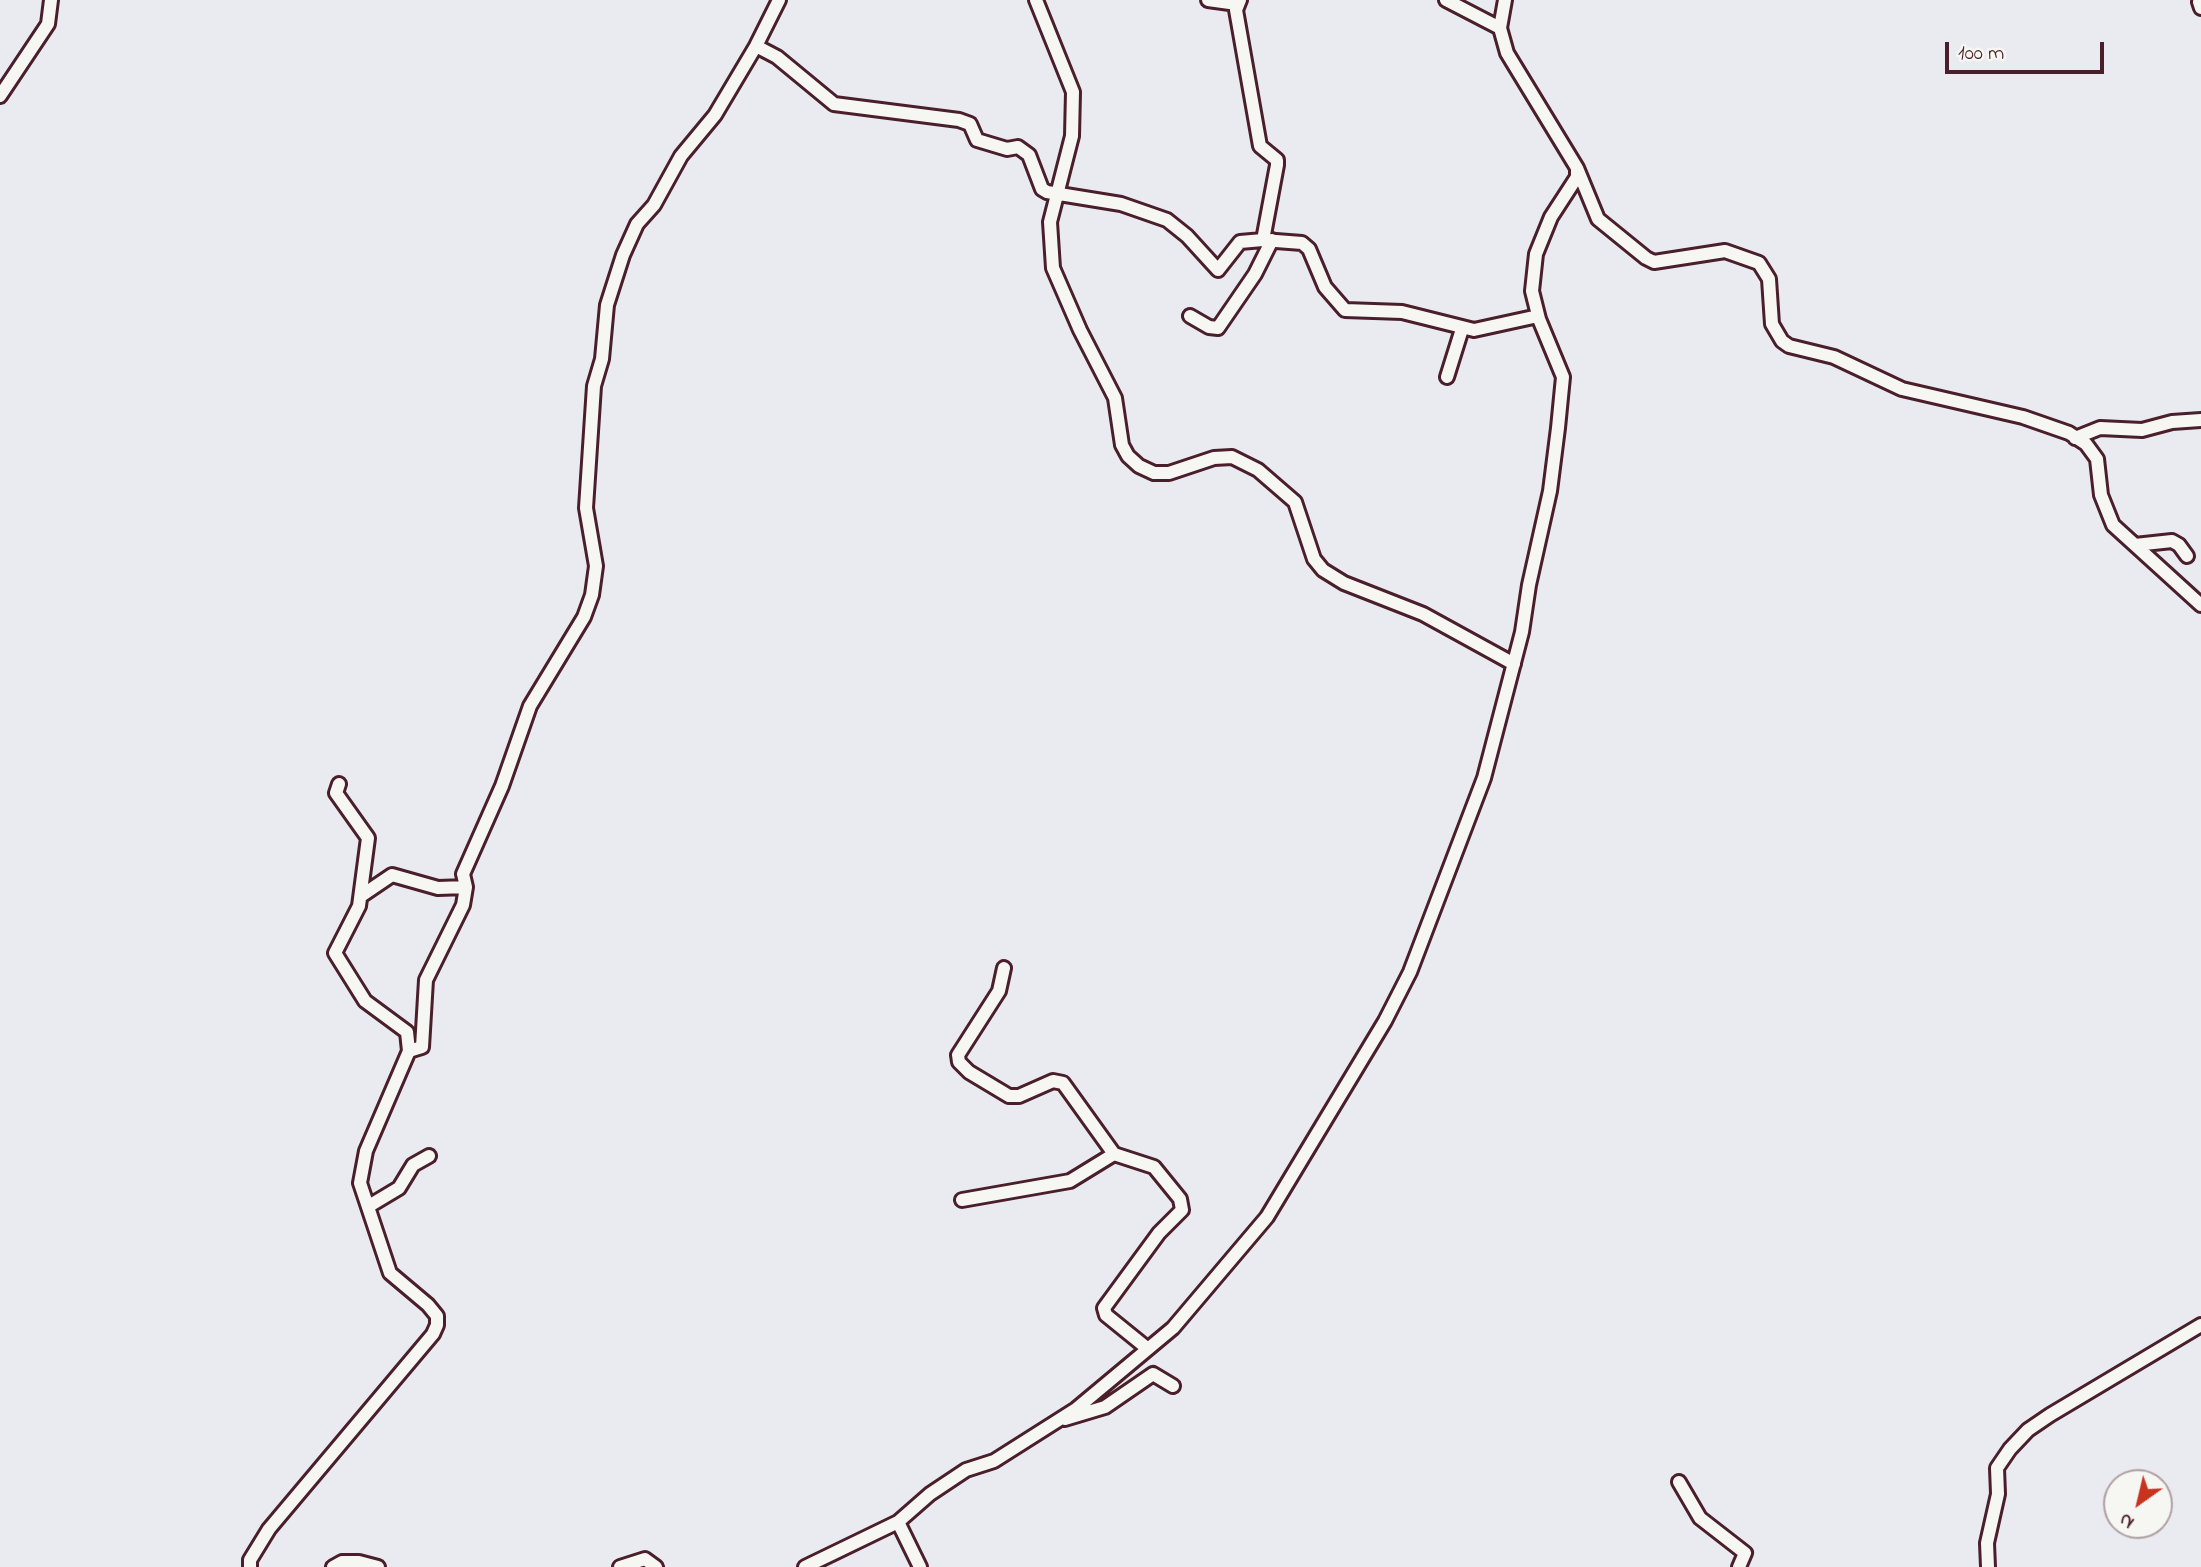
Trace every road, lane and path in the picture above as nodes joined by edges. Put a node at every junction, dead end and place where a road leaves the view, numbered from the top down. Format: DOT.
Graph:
graph roads {
  1 [pos="51,0"];
  2 [pos="779,0"];
  3 [pos="1036,0"];
  4 [pos="1208,0"];
  5 [pos="1446,0"];
  6 [pos="1505,0"];
  7 [pos="1238,2"];
  8 [pos="1500,28"];
  9 [pos="756,46"];
  10 [pos="0,96"];
  11 [pos="1577,167"];
  12 [pos="1057,193"];
  13 [pos="1267,240"];
  14 [pos="1190,316"];
  15 [pos="1538,316"];
  16 [pos="1462,329"];
  17 [pos="1447,377"];
  18 [pos="2201,419"];
  19 [pos="2075,438"];
  20 [pos="2135,545"];
  21 [pos="2187,556"];
  22 [pos="2201,605"];
  23 [pos="1514,664"];
  24 [pos="339,784"];
  25 [pos="466,887"];
  26 [pos="361,896"];
  27 [pos="1004,968"];
  28 [pos="410,1051"];
  29 [pos="1114,1154"];
  30 [pos="429,1156"];
  31 [pos="962,1200"];
  32 [pos="369,1206"];
  33 [pos="2201,1325"];
  34 [pos="1148,1349"];
  35 [pos="1173,1386"];
  36 [pos="1058,1419"];
  37 [pos="1679,1482"];
  38 [pos="898,1522"];
  39 [pos="250,1567"];
  40 [pos="333,1567"];
  41 [pos="378,1567"];
  42 [pos="620,1567"];
  43 [pos="656,1567"];
  44 [pos="805,1567"];
  45 [pos="920,1567"];
  46 [pos="1739,1567"];
  47 [pos="1988,1567"];
  1 -- 10 [label="street"];
  2 -- 9 [label="street"];
  3 -- 12 [label="street"];
  4 -- 7 [label="street"];
  5 -- 8 [label="street"];
  6 -- 8 [label="street"];
  7 -- 13 [label="street"];
  8 -- 11 [label="street"];
  9 -- 12 [label="street"];
  9 -- 25 [label="street"];
  11 -- 15 [label="street"];
  11 -- 19 [label="street"];
  12 -- 13 [label="street"];
  12 -- 23 [label="street"];
  13 -- 14 [label="street"];
  13 -- 16 [label="street"];
  15 -- 16 [label="street"];
  15 -- 23 [label="street"];
  16 -- 17 [label="street"];
  18 -- 19 [label="street"];
  19 -- 20 [label="street"];
  20 -- 21 [label="street"];
  20 -- 22 [label="street"];
  23 -- 34 [label="street"];
  24 -- 26 [label="street"];
  25 -- 26 [label="street"];
  25 -- 28 [label="street"];
  26 -- 28 [label="street"];
  27 -- 29 [label="street"];
  28 -- 32 [label="street"];
  29 -- 31 [label="street"];
  29 -- 34 [label="street"];
  30 -- 32 [label="street"];
  32 -- 39 [label="street"];
  33 -- 47 [label="street"];
  34 -- 36 [label="street"];
  35 -- 36 [label="street"];
  36 -- 38 [label="street"];
  37 -- 46 [label="street"];
  38 -- 44 [label="street"];
  38 -- 45 [label="street"];
  40 -- 41 [label="street"];
  42 -- 43 [label="street"];
}
